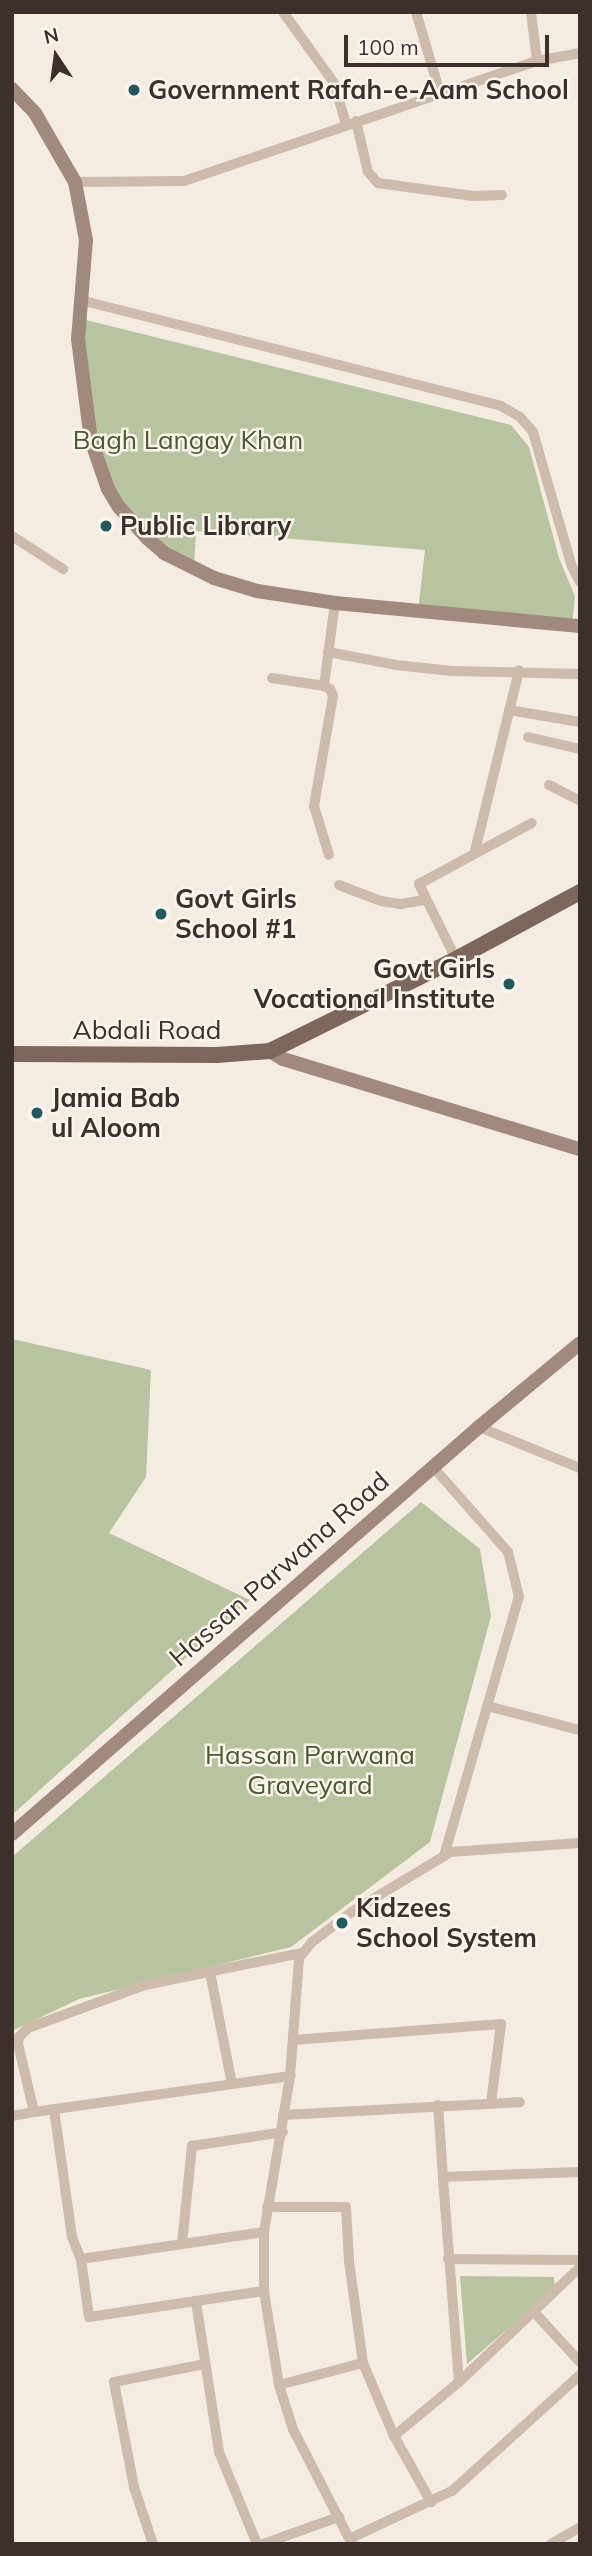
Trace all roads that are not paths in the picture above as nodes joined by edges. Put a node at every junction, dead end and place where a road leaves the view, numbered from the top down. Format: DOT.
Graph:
graph roads {
  1 [pos="283,12"];
  2 [pos="416,12"];
  3 [pos="531,12"];
  4 [pos="580,53"];
  5 [pos="537,61"];
  6 [pos="12,89"];
  7 [pos="440,93"];
  8 [pos="351,123"];
  9 [pos="75,182"];
  10 [pos="502,195"];
  11 [pos="80,300"];
  12 [pos="12,536"];
  13 [pos="63,569"];
  14 [pos="580,582"];
  15 [pos="335,603"];
  16 [pos="580,626"];
  17 [pos="328,652"];
  18 [pos="519,670"];
  19 [pos="580,674"];
  20 [pos="272,678"];
  21 [pos="324,686"];
  22 [pos="509,710"];
  23 [pos="580,722"];
  24 [pos="528,737"];
  25 [pos="580,750"];
  26 [pos="549,785"];
  27 [pos="580,801"];
  28 [pos="532,823"];
  29 [pos="475,851"];
  30 [pos="329,855"];
  31 [pos="339,885"];
  32 [pos="580,892"];
  33 [pos="424,900"];
  34 [pos="456,959"];
  35 [pos="270,1051"];
  36 [pos="12,1055"];
  37 [pos="580,1149"];
  38 [pos="580,1343"];
  39 [pos="479,1427"];
  40 [pos="433,1467"];
  41 [pos="580,1468"];
  42 [pos="487,1706"];
  43 [pos="580,1730"];
  44 [pos="12,1834"];
  45 [pos="580,1843"];
  46 [pos="444,1856"];
  47 [pos="301,1953"];
  48 [pos="210,1972"];
  49 [pos="293,2040"];
  50 [pos="290,2076"];
  51 [pos="232,2084"];
  52 [pos="520,2102"];
  53 [pos="491,2103"];
  54 [pos="438,2105"];
  55 [pos="54,2109"];
  56 [pos="34,2112"];
  57 [pos="283,2115"];
  58 [pos="12,2116"];
  59 [pos="283,2132"];
  60 [pos="580,2172"];
  61 [pos="443,2177"];
  62 [pos="267,2207"];
  63 [pos="264,2232"];
  64 [pos="181,2244"];
  65 [pos="81,2259"];
  66 [pos="448,2259"];
  67 [pos="580,2260"];
  68 [pos="580,2267"];
  69 [pos="264,2291"];
  70 [pos="196,2301"];
  71 [pos="534,2312"];
  72 [pos="580,2362"];
  73 [pos="363,2363"];
  74 [pos="205,2364"];
  75 [pos="580,2375"];
  76 [pos="459,2382"];
  77 [pos="279,2385"];
  78 [pos="394,2436"];
  79 [pos="431,2502"];
  80 [pos="339,2517"];
  81 [pos="580,2527"];
  82 [pos="351,2541"];
  83 [pos="153,2544"];
  84 [pos="257,2544"];
  85 [pos="263,2544"];
  86 [pos="551,2544"];
  1 -- 8 [label="street"];
  2 -- 7 [label="street"];
  3 -- 5 [label="street"];
  4 -- 5 [label="street"];
  5 -- 7 [label="street"];
  6 -- 9 [label="street"];
  7 -- 8 [label="street"];
  8 -- 9 [label="street"];
  8 -- 10 [label="street"];
  9 -- 11 [label="street"];
  11 -- 14 [label="street"];
  11 -- 15 [label="street"];
  12 -- 13 [label="street"];
  15 -- 16 [label="street"];
  15 -- 17 [label="street"];
  17 -- 18 [label="street"];
  17 -- 21 [label="street"];
  18 -- 19 [label="street"];
  18 -- 22 [label="street"];
  20 -- 21 [label="street"];
  21 -- 30 [label="street"];
  22 -- 23 [label="street"];
  22 -- 29 [label="street"];
  24 -- 25 [label="street"];
  26 -- 27 [label="street"];
  28 -- 29 [label="street"];
  29 -- 33 [label="street"];
  31 -- 33 [label="street"];
  32 -- 34 [label="main road, Abdali Road"];
  33 -- 34 [label="street"];
  34 -- 35 [label="main road, Abdali Road"];
  35 -- 36 [label="main road, Abdali Road"];
  35 -- 37 [label="street"];
  38 -- 39 [label="street, Hassan Parwana Road"];
  39 -- 40 [label="street, Hassan Parwana Road"];
  39 -- 41 [label="street"];
  40 -- 42 [label="street"];
  40 -- 44 [label="street, Hassan Parwana Road"];
  42 -- 43 [label="street"];
  42 -- 46 [label="street"];
  45 -- 46 [label="street"];
  46 -- 47 [label="street"];
  47 -- 48 [label="street"];
  47 -- 49 [label="street"];
  48 -- 51 [label="street"];
  48 -- 56 [label="street"];
  49 -- 50 [label="street"];
  49 -- 53 [label="street"];
  50 -- 51 [label="street"];
  50 -- 57 [label="street"];
  51 -- 55 [label="street"];
  52 -- 53 [label="street"];
  53 -- 54 [label="street"];
  54 -- 57 [label="street"];
  54 -- 61 [label="street"];
  55 -- 56 [label="street"];
  55 -- 65 [label="street"];
  56 -- 58 [label="street"];
  57 -- 59 [label="street"];
  59 -- 62 [label="street"];
  59 -- 64 [label="street"];
  60 -- 61 [label="street"];
  61 -- 66 [label="street"];
  62 -- 63 [label="street"];
  62 -- 73 [label="street"];
  63 -- 64 [label="street"];
  63 -- 69 [label="street"];
  64 -- 65 [label="street"];
  65 -- 70 [label="street"];
  66 -- 67 [label="street"];
  66 -- 76 [label="street"];
  68 -- 71 [label="street"];
  69 -- 70 [label="street"];
  69 -- 77 [label="street"];
  70 -- 74 [label="street"];
  71 -- 72 [label="street"];
  71 -- 76 [label="street"];
  73 -- 77 [label="street"];
  73 -- 78 [label="street"];
  74 -- 83 [label="street"];
  74 -- 84 [label="street"];
  75 -- 79 [label="street"];
  76 -- 78 [label="street"];
  77 -- 80 [label="street"];
  78 -- 79 [label="street"];
  79 -- 82 [label="street"];
  80 -- 82 [label="street"];
  80 -- 85 [label="street"];
  81 -- 86 [label="street"];
}
